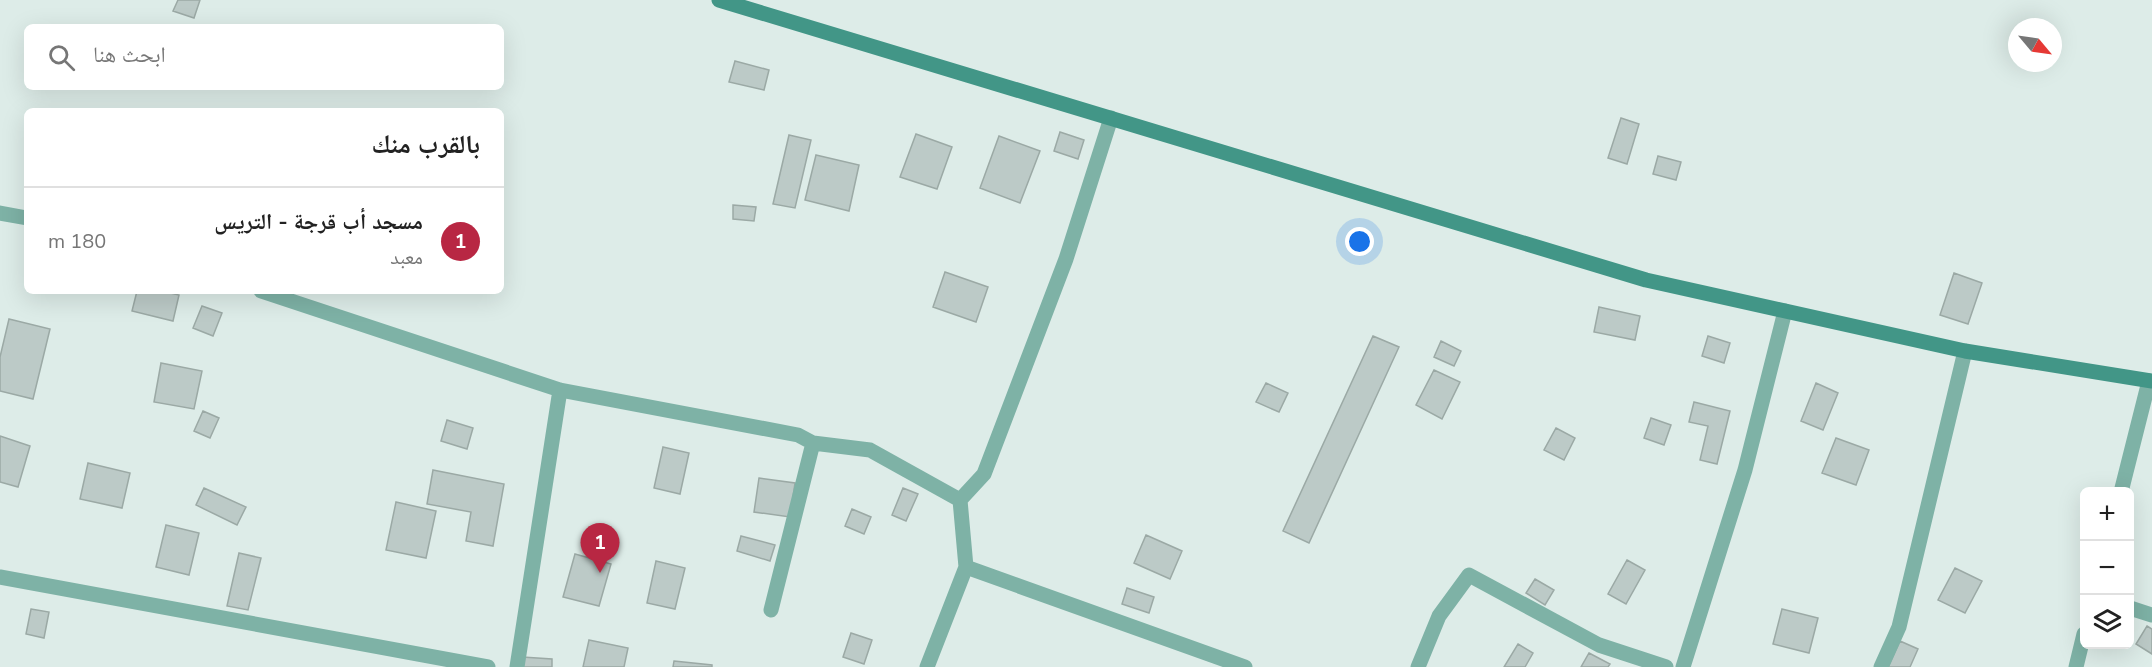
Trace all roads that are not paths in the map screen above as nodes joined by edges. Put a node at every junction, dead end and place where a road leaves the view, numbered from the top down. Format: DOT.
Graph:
graph roads {
  1 [pos="719,0"];
  2 [pos="1111,118"];
  3 [pos="0,213"];
  4 [pos="24,217"];
  5 [pos="270,294"];
  6 [pos="1785,311"];
  7 [pos="1965,351"];
  8 [pos="2151,381"];
  9 [pos="560,390"];
  10 [pos="813,443"];
  11 [pos="2122,487"];
  12 [pos="960,500"];
  13 [pos="966,567"];
  14 [pos="0,578"];
  15 [pos="2134,609"];
  16 [pos="771,610"];
  17 [pos="2152,615"];
  18 [pos="2081,649"];
  19 [pos="488,667"];
  20 [pos="517,667"];
  21 [pos="927,667"];
  22 [pos="1245,667"];
  23 [pos="1418,667"];
  24 [pos="1666,667"];
  25 [pos="1683,667"];
  26 [pos="1881,667"];
  27 [pos="2076,667"];
  1 -- 2 [label="street"];
  2 -- 6 [label="street"];
  2 -- 12 [label="street"];
  3 -- 4 [label="street"];
  5 -- 9 [label="street"];
  6 -- 7 [label="street"];
  6 -- 25 [label="street"];
  7 -- 8 [label="street"];
  7 -- 26 [label="street"];
  8 -- 11 [label="street"];
  9 -- 10 [label="street"];
  9 -- 20 [label="street"];
  10 -- 12 [label="street"];
  10 -- 16 [label="street"];
  12 -- 13 [label="street"];
  13 -- 21 [label="street"];
  13 -- 22 [label="street"];
  14 -- 19 [label="street"];
  15 -- 17 [label="street"];
  18 -- 27 [label="street"];
  23 -- 24 [label="street"];
}
